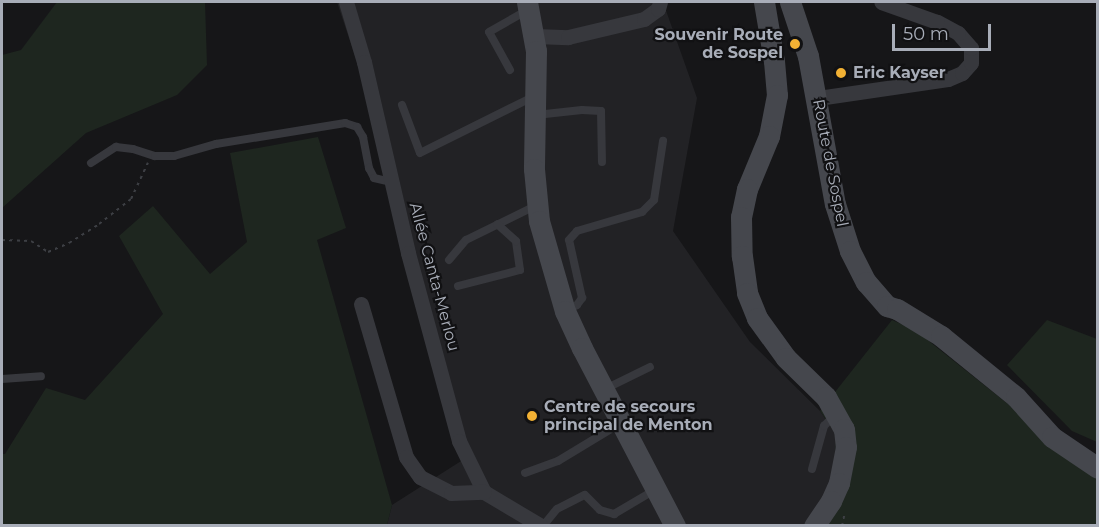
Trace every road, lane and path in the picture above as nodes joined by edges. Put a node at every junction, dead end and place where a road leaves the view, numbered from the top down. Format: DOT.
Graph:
graph roads {
  1 [pos="346,2"];
  2 [pos="660,2"];
  3 [pos="764,2"];
  4 [pos="790,2"];
  5 [pos="798,2"];
  6 [pos="881,2"];
  7 [pos="529,5"];
  8 [pos="535,36"];
  9 [pos="510,70"];
  10 [pos="822,98"];
  11 [pos="402,105"];
  12 [pos="535,106"];
  13 [pos="663,141"];
  14 [pos="151,154"];
  15 [pos="602,162"];
  16 [pos="91,163"];
  17 [pos="392,182"];
  18 [pos="536,206"];
  19 [pos="497,224"];
  20 [pos="2,240"];
  21 [pos="448,260"];
  22 [pos="458,285"];
  23 [pos="362,304"];
  24 [pos="565,311"];
  25 [pos="650,367"];
  26 [pos="41,376"];
  27 [pos="2,379"];
  28 [pos="603,390"];
  29 [pos="836,414"];
  30 [pos="621,423"];
  31 [pos="1098,468"];
  32 [pos="813,469"];
  33 [pos="525,472"];
  34 [pos="655,490"];
  35 [pos="484,492"];
  36 [pos="542,525"];
  37 [pos="675,525"];
  38 [pos="814,525"];
  1 -- 17 [label="street, Allée Canta-Merlou"];
  2 -- 8 [label="street"];
  3 -- 29 [label="street"];
  4 -- 10 [label="street, Route de Sospel"];
  5 -- 10 [label="street, Route de Sospel"];
  6 -- 10 [label="street"];
  7 -- 8 [label="street"];
  7 -- 9 [label="lane"];
  8 -- 12 [label="street"];
  10 -- 31 [label="street, Route de Sospel"];
  11 -- 12 [label="lane"];
  12 -- 15 [label="lane"];
  12 -- 18 [label="street"];
  13 -- 24 [label="lane"];
  14 -- 16 [label="lane"];
  14 -- 17 [label="lane"];
  14 -- 20 [label="path"];
  17 -- 35 [label="street, Allée Canta-Merlou"];
  18 -- 19 [label="lane"];
  18 -- 24 [label="street"];
  19 -- 21 [label="lane"];
  19 -- 22 [label="lane"];
  23 -- 35 [label="street"];
  24 -- 28 [label="street"];
  25 -- 28 [label="lane"];
  26 -- 27 [label="lane"];
  28 -- 30 [label="street"];
  29 -- 32 [label="lane"];
  29 -- 38 [label="street"];
  30 -- 33 [label="lane"];
  30 -- 34 [label="street"];
  34 -- 36 [label="lane"];
  34 -- 37 [label="street"];
  35 -- 36 [label="street"];
}
